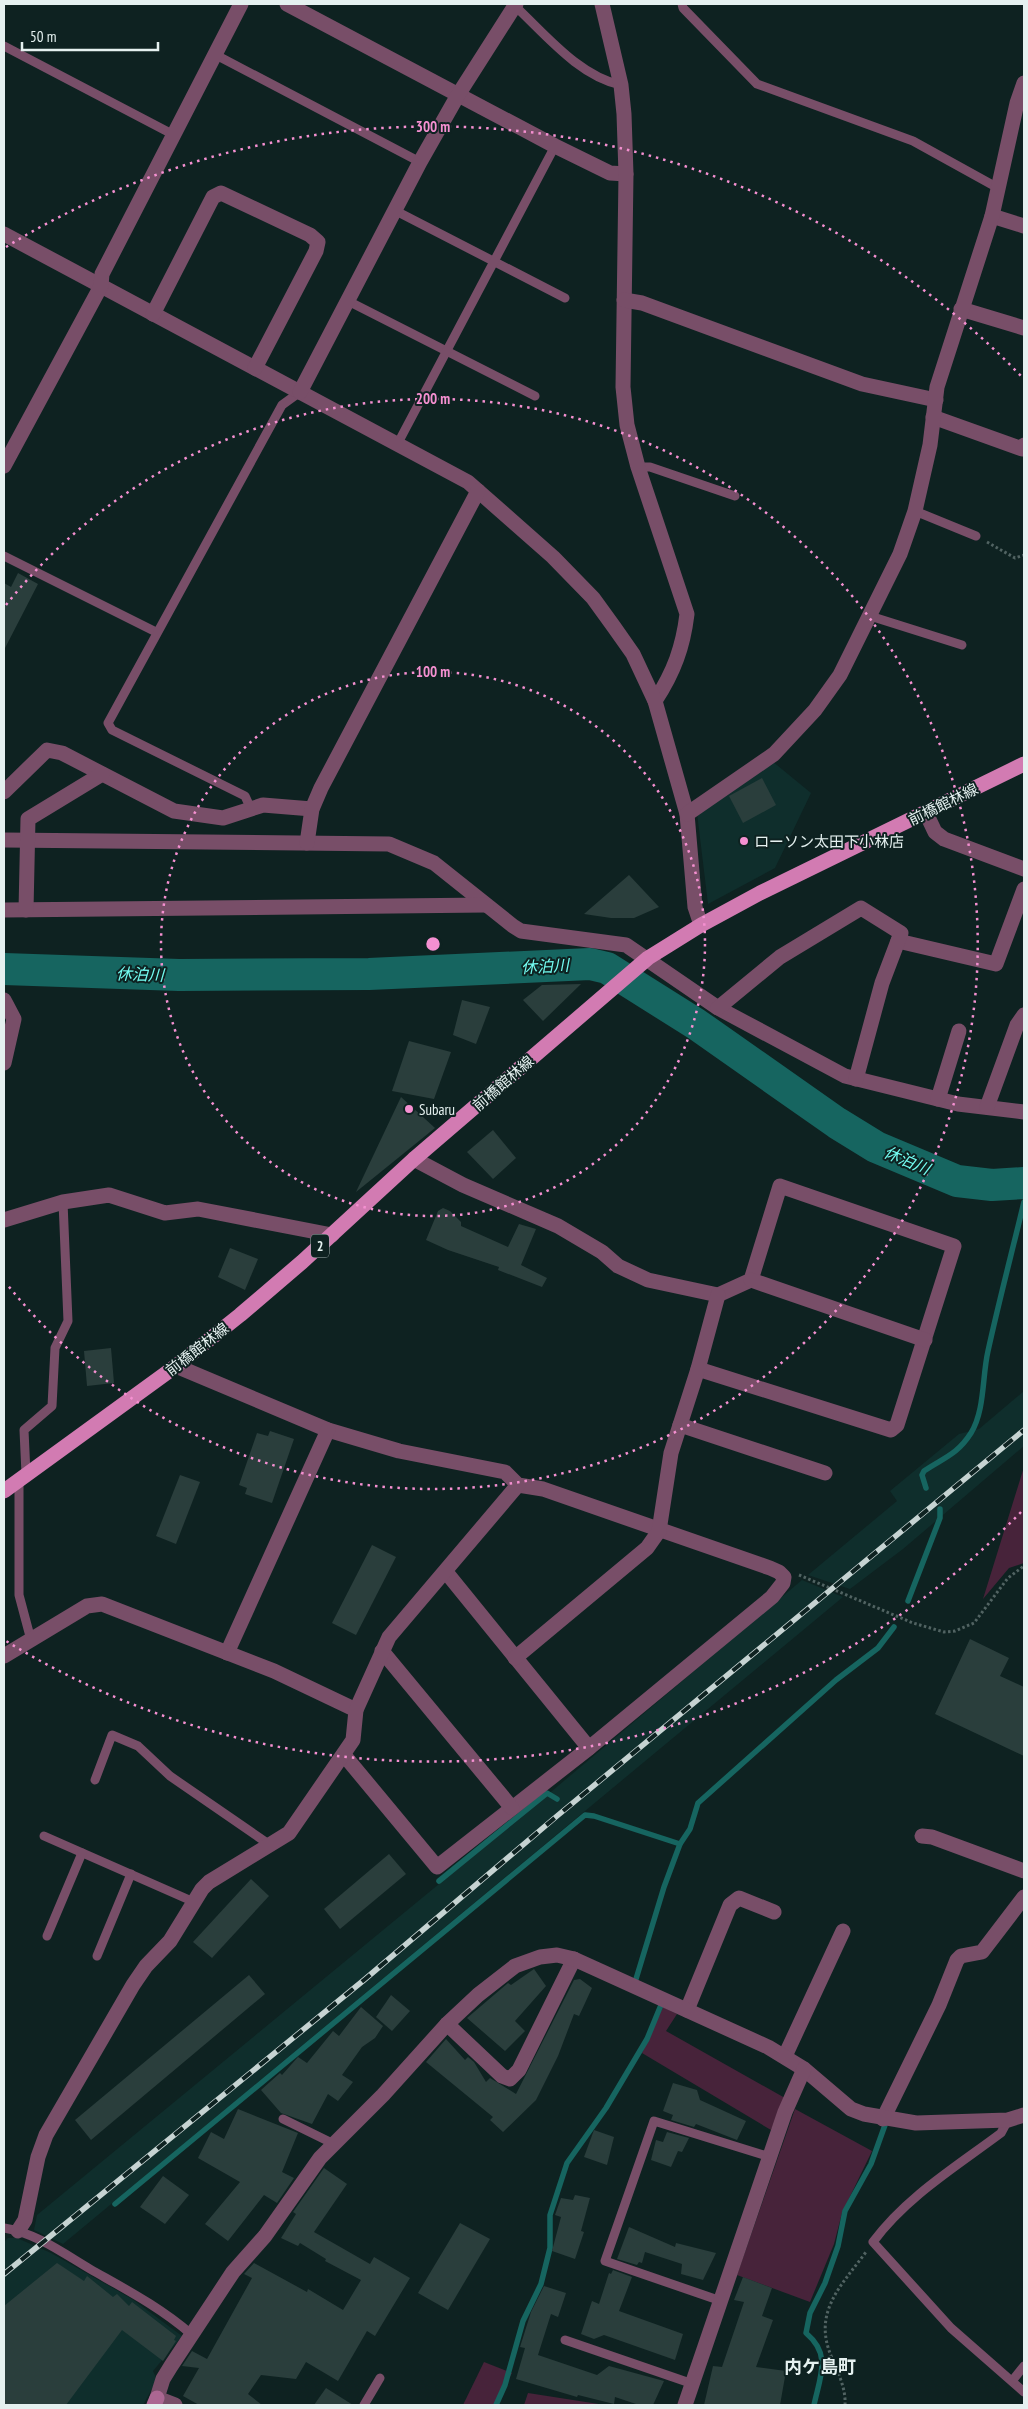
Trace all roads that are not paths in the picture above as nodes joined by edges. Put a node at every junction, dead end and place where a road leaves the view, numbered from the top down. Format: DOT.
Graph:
graph roads {
  1 [pos="241,4"];
  2 [pos="287,4"];
  3 [pos="602,4"];
  4 [pos="682,4"];
  5 [pos="516,5"];
  6 [pos="4,46"];
  7 [pos="216,55"];
  8 [pos="1024,83"];
  9 [pos="621,85"];
  10 [pos="458,95"];
  11 [pos="174,135"];
  12 [pos="554,146"];
  13 [pos="420,162"];
  14 [pos="626,174"];
  15 [pos="998,188"];
  16 [pos="396,211"];
  17 [pos="992,216"];
  18 [pos="1024,226"];
  19 [pos="4,234"];
  20 [pos="492,260"];
  21 [pos="101,286"];
  22 [pos="565,298"];
  23 [pos="624,300"];
  24 [pos="348,301"];
  25 [pos="961,309"];
  26 [pos="153,314"];
  27 [pos="1024,328"];
  28 [pos="447,351"];
  29 [pos="255,368"];
  30 [pos="300,392"];
  31 [pos="534,396"];
  32 [pos="936,400"];
  33 [pos="934,417"];
  34 [pos="398,443"];
  35 [pos="1024,445"];
  36 [pos="5,460"];
  37 [pos="638,467"];
  38 [pos="478,491"];
  39 [pos="735,496"];
  40 [pos="915,512"];
  41 [pos="976,536"];
  42 [pos="4,556"];
  43 [pos="870,616"];
  44 [pos="156,632"];
  45 [pos="962,645"];
  46 [pos="656,700"];
  47 [pos="1024,764"];
  48 [pos="102,774"];
  49 [pos="4,792"];
  50 [pos="251,808"];
  51 [pos="312,809"];
  52 [pos="926,813"];
  53 [pos="686,814"];
  54 [pos="4,840"];
  55 [pos="26,840"];
  56 [pos="307,843"];
  57 [pos="1024,869"];
  58 [pos="1024,889"];
  59 [pos="486,905"];
  60 [pos="4,910"];
  61 [pos="26,910"];
  62 [pos="701,925"];
  63 [pos="898,941"];
  64 [pos="645,961"];
  65 [pos="4,1000"];
  66 [pos="718,1008"];
  67 [pos="1024,1015"];
  68 [pos="959,1031"];
  69 [pos="4,1063"];
  70 [pos="856,1079"];
  71 [pos="938,1099"];
  72 [pos="986,1107"];
  73 [pos="1024,1112"];
  74 [pos="414,1159"];
  75 [pos="63,1202"];
  76 [pos="4,1220"];
  77 [pos="332,1234"];
  78 [pos="751,1280"];
  79 [pos="718,1295"];
  80 [pos="925,1340"];
  81 [pos="176,1366"];
  82 [pos="698,1368"];
  83 [pos="680,1425"];
  84 [pos="328,1430"];
  85 [pos="825,1473"];
  86 [pos="23,1477"];
  87 [pos="518,1485"];
  88 [pos="4,1491"];
  89 [pos="659,1531"];
  90 [pos="446,1572"];
  91 [pos="31,1640"];
  92 [pos="382,1651"];
  93 [pos="227,1653"];
  94 [pos="4,1656"];
  95 [pos="516,1658"];
  96 [pos="356,1710"];
  97 [pos="589,1748"];
  98 [pos="344,1754"];
  99 [pos="95,1780"];
  100 [pos="512,1808"];
  101 [pos="44,1836"];
  102 [pos="922,1836"];
  103 [pos="270,1845"];
  104 [pos="82,1853"];
  105 [pos="1024,1871"];
  106 [pos="131,1874"];
  107 [pos="1024,1897"];
  108 [pos="194,1902"];
  109 [pos="774,1912"];
  110 [pos="843,1931"];
  111 [pos="47,1936"];
  112 [pos="96,1956"];
  113 [pos="574,1959"];
  114 [pos="687,2010"];
  115 [pos="447,2024"];
  116 [pos="786,2056"];
  117 [pos="804,2069"];
  118 [pos="1024,2115"];
  119 [pos="883,2119"];
  120 [pos="283,2120"];
  121 [pos="1008,2120"];
  122 [pos="334,2144"];
  123 [pos="770,2157"];
  124 [pos="11,2230"];
  125 [pos="721,2301"];
  126 [pos="191,2334"];
  127 [pos="564,2340"];
  128 [pos="1024,2366"];
  129 [pos="380,2378"];
  130 [pos="1012,2381"];
  131 [pos="693,2384"];
  132 [pos="1024,2392"];
  133 [pos="156,2401"];
  134 [pos="176,2405"];
  135 [pos="364,2405"];
  136 [pos="685,2405"];
  1 -- 7 [label="street"];
  2 -- 10 [label="street"];
  3 -- 9 [label="street"];
  4 -- 15 [label="lane"];
  5 -- 9 [label="lane"];
  5 -- 10 [label="street"];
  6 -- 11 [label="lane"];
  7 -- 11 [label="street"];
  7 -- 13 [label="lane"];
  8 -- 15 [label="street"];
  9 -- 14 [label="street"];
  10 -- 12 [label="street"];
  10 -- 13 [label="street"];
  11 -- 21 [label="street"];
  12 -- 14 [label="street"];
  12 -- 20 [label="lane"];
  13 -- 16 [label="street"];
  14 -- 23 [label="street"];
  15 -- 17 [label="street"];
  16 -- 20 [label="lane"];
  16 -- 24 [label="street"];
  17 -- 18 [label="street"];
  17 -- 25 [label="street"];
  19 -- 21 [label="street"];
  20 -- 22 [label="lane"];
  20 -- 28 [label="lane"];
  21 -- 26 [label="street"];
  21 -- 36 [label="street"];
  23 -- 32 [label="street"];
  23 -- 37 [label="street"];
  24 -- 28 [label="lane"];
  24 -- 30 [label="street"];
  25 -- 27 [label="street"];
  25 -- 32 [label="street"];
  26 -- 29 [label="street"];
  26 -- 29 [label="street"];
  28 -- 31 [label="lane"];
  28 -- 34 [label="lane"];
  29 -- 30 [label="street"];
  30 -- 34 [label="street"];
  30 -- 44 [label="lane"];
  32 -- 33 [label="street"];
  33 -- 35 [label="street"];
  33 -- 40 [label="street"];
  34 -- 38 [label="street"];
  37 -- 39 [label="lane"];
  37 -- 46 [label="street"];
  38 -- 46 [label="street"];
  38 -- 51 [label="street"];
  40 -- 41 [label="lane"];
  40 -- 43 [label="street"];
  42 -- 44 [label="lane"];
  43 -- 45 [label="lane"];
  43 -- 53 [label="street"];
  44 -- 50 [label="lane"];
  46 -- 53 [label="street"];
  47 -- 52 [label="main road, 前橋館林線 / 2"];
  48 -- 49 [label="street"];
  48 -- 50 [label="street"];
  48 -- 55 [label="street"];
  50 -- 51 [label="street"];
  51 -- 56 [label="street"];
  52 -- 57 [label="street"];
  52 -- 62 [label="main road, 前橋館林線 / 2"];
  53 -- 62 [label="street"];
  54 -- 55 [label="street"];
  55 -- 56 [label="street"];
  55 -- 61 [label="street"];
  56 -- 59 [label="street"];
  58 -- 63 [label="street"];
  59 -- 61 [label="street"];
  59 -- 64 [label="street"];
  60 -- 61 [label="street"];
  62 -- 64 [label="main road, 前橋館林線 / 2"];
  63 -- 66 [label="street"];
  63 -- 70 [label="street"];
  64 -- 66 [label="street"];
  64 -- 74 [label="main road, 前橋館林線 / 2"];
  65 -- 69 [label="street"];
  66 -- 70 [label="street"];
  67 -- 72 [label="street"];
  68 -- 71 [label="street"];
  70 -- 71 [label="street"];
  71 -- 72 [label="street"];
  72 -- 73 [label="street"];
  74 -- 77 [label="main road, 前橋館林線 / 2"];
  74 -- 79 [label="street"];
  75 -- 76 [label="street"];
  75 -- 77 [label="street"];
  75 -- 86 [label="lane"];
  77 -- 81 [label="main road, 前橋館林線 / 2"];
  78 -- 79 [label="street"];
  78 -- 80 [label="street"];
  78 -- 80 [label="street"];
  79 -- 82 [label="street"];
  80 -- 82 [label="street"];
  81 -- 84 [label="street"];
  81 -- 86 [label="main road, 前橋館林線 / 2"];
  82 -- 83 [label="street"];
  83 -- 85 [label="street"];
  83 -- 89 [label="street"];
  84 -- 87 [label="street"];
  84 -- 93 [label="street"];
  86 -- 88 [label="main road, 前橋館林線 / 2"];
  86 -- 91 [label="lane"];
  87 -- 89 [label="street"];
  87 -- 90 [label="street"];
  89 -- 95 [label="street"];
  89 -- 97 [label="street"];
  90 -- 92 [label="street"];
  90 -- 95 [label="street"];
  91 -- 93 [label="street"];
  91 -- 94 [label="street"];
  92 -- 96 [label="street"];
  92 -- 100 [label="street"];
  93 -- 96 [label="street"];
  95 -- 97 [label="street"];
  96 -- 98 [label="street"];
  97 -- 100 [label="street"];
  98 -- 100 [label="street"];
  98 -- 103 [label="street"];
  99 -- 103 [label="lane"];
  101 -- 104 [label="lane"];
  102 -- 105 [label="street"];
  103 -- 108 [label="street"];
  104 -- 106 [label="lane"];
  104 -- 111 [label="lane"];
  106 -- 108 [label="lane"];
  106 -- 112 [label="lane"];
  107 -- 119 [label="street"];
  108 -- 124 [label="street"];
  109 -- 114 [label="street"];
  110 -- 116 [label="street"];
  113 -- 114 [label="street"];
  113 -- 115 [label="street"];
  113 -- 115 [label="street"];
  114 -- 116 [label="street"];
  115 -- 122 [label="street"];
  116 -- 117 [label="street"];
  117 -- 119 [label="street"];
  117 -- 123 [label="street"];
  118 -- 121 [label="street"];
  119 -- 121 [label="street"];
  120 -- 122 [label="lane"];
  121 -- 130 [label="lane"];
  122 -- 126 [label="street"];
  123 -- 125 [label="street"];
  123 -- 125 [label="lane"];
  124 -- 126 [label="lane"];
  125 -- 131 [label="street"];
  126 -- 133 [label="street"];
  127 -- 131 [label="lane"];
  128 -- 130 [label="lane"];
  129 -- 135 [label="lane"];
  130 -- 132 [label="lane"];
  131 -- 136 [label="street"];
  133 -- 134 [label="street"];
}
